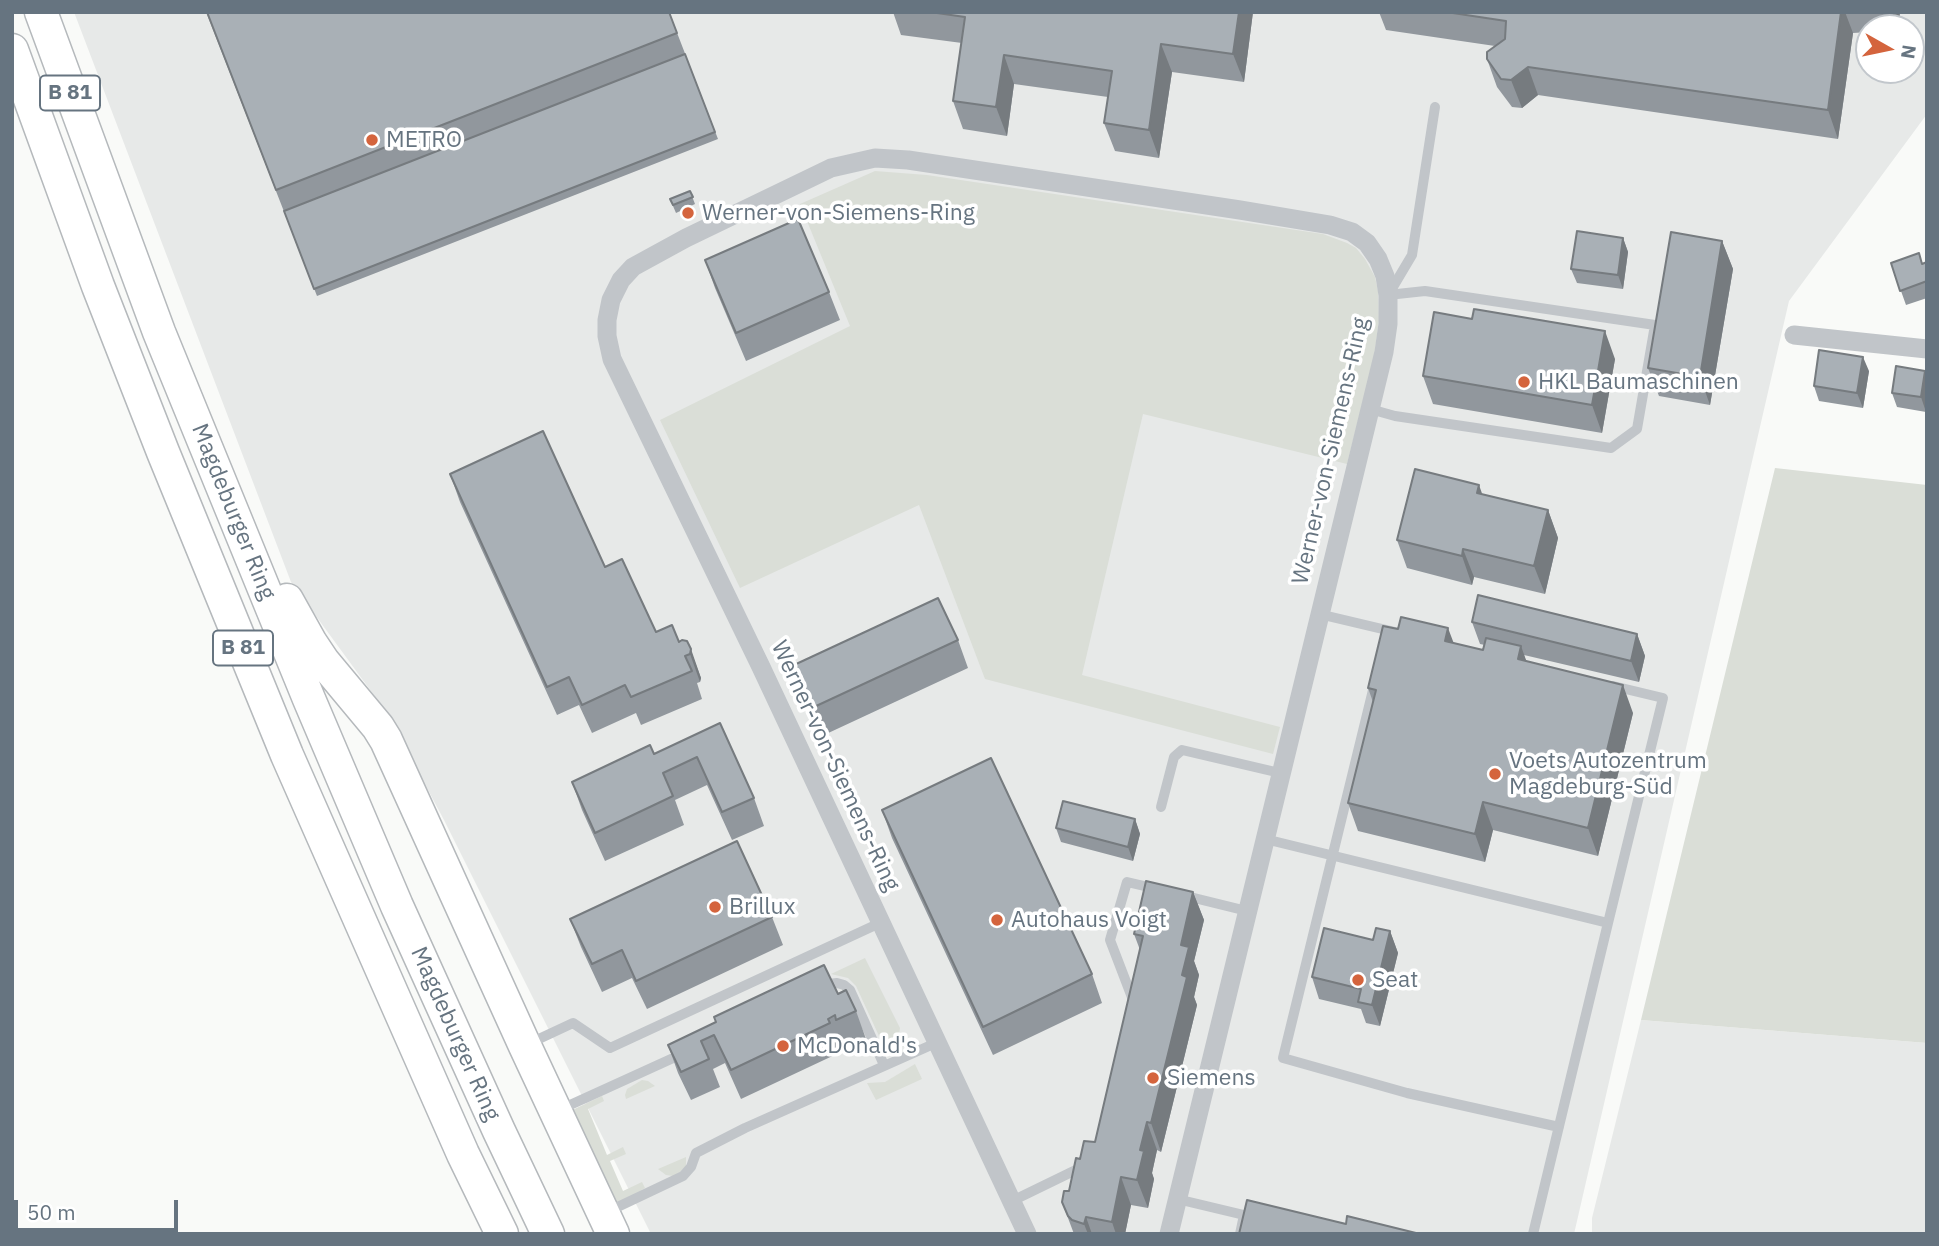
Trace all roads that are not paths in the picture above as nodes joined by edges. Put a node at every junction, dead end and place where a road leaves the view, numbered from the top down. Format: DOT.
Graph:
graph roads {
  1 [pos="41,12"];
  2 [pos="12,50"];
  3 [pos="1435,107"];
  4 [pos="1388,295"];
  5 [pos="1794,335"];
  6 [pos="1927,349"];
  7 [pos="1370,409"];
  8 [pos="224,491"];
  9 [pos="1319,614"];
  10 [pos="1387,631"];
  11 [pos="1401,634"];
  12 [pos="1384,644"];
  13 [pos="1378,670"];
  14 [pos="1597,682"];
  15 [pos="1280,773"];
  16 [pos="1161,807"];
  17 [pos="1265,839"];
  18 [pos="1332,855"];
  19 [pos="1167,892"];
  20 [pos="1181,895"];
  21 [pos="1247,911"];
  22 [pos="881,922"];
  23 [pos="1608,923"];
  24 [pos="817,990"];
  25 [pos="1130,1011"];
  26 [pos="937,1042"];
  27 [pos="525,1046"];
  28 [pos="693,1049"];
  29 [pos="884,1065"];
  30 [pos="555,1112"];
  31 [pos="1559,1127"];
  32 [pos="1095,1157"];
  33 [pos="1177,1199"];
  34 [pos="1012,1201"];
  35 [pos="608,1224"];
  36 [pos="502,1234"];
  37 [pos="548,1234"];
  38 [pos="1027,1234"];
  39 [pos="1169,1234"];
  40 [pos="1240,1234"];
  41 [pos="1533,1234"];
  1 -- 8 [label="highway, Magdeburger Ring / B 81"];
  2 -- 36 [label="highway, Magdeburger Ring / B 81"];
  3 -- 4 [label="lane"];
  4 -- 7 [label="street, Werner-von-Siemens-Ring"];
  4 -- 7 [label="lane"];
  4 -- 22 [label="street, Werner-von-Siemens-Ring"];
  5 -- 6 [label="street"];
  7 -- 9 [label="street, Werner-von-Siemens-Ring"];
  8 -- 27 [label="highway"];
  8 -- 37 [label="highway, Magdeburger Ring / B 81"];
  9 -- 10 [label="lane"];
  9 -- 15 [label="street, Werner-von-Siemens-Ring"];
  10 -- 11 [label="lane"];
  10 -- 12 [label="lane"];
  13 -- 18 [label="lane"];
  14 -- 23 [label="lane"];
  15 -- 16 [label="lane"];
  15 -- 17 [label="street, Werner-von-Siemens-Ring"];
  17 -- 18 [label="lane"];
  17 -- 21 [label="street, Werner-von-Siemens-Ring"];
  18 -- 23 [label="lane"];
  18 -- 31 [label="lane"];
  19 -- 25 [label="lane"];
  20 -- 21 [label="lane"];
  21 -- 33 [label="street, Werner-von-Siemens-Ring"];
  22 -- 26 [label="street, Werner-von-Siemens-Ring"];
  22 -- 27 [label="lane"];
  23 -- 31 [label="lane"];
  24 -- 29 [label="lane"];
  26 -- 29 [label="lane"];
  26 -- 34 [label="street, Werner-von-Siemens-Ring"];
  27 -- 30 [label="highway"];
  28 -- 30 [label="lane"];
  29 -- 35 [label="lane"];
  30 -- 35 [label="highway"];
  31 -- 41 [label="lane"];
  32 -- 34 [label="lane"];
  33 -- 39 [label="street, Werner-von-Siemens-Ring"];
  33 -- 40 [label="lane"];
  34 -- 38 [label="street, Werner-von-Siemens-Ring"];
}
